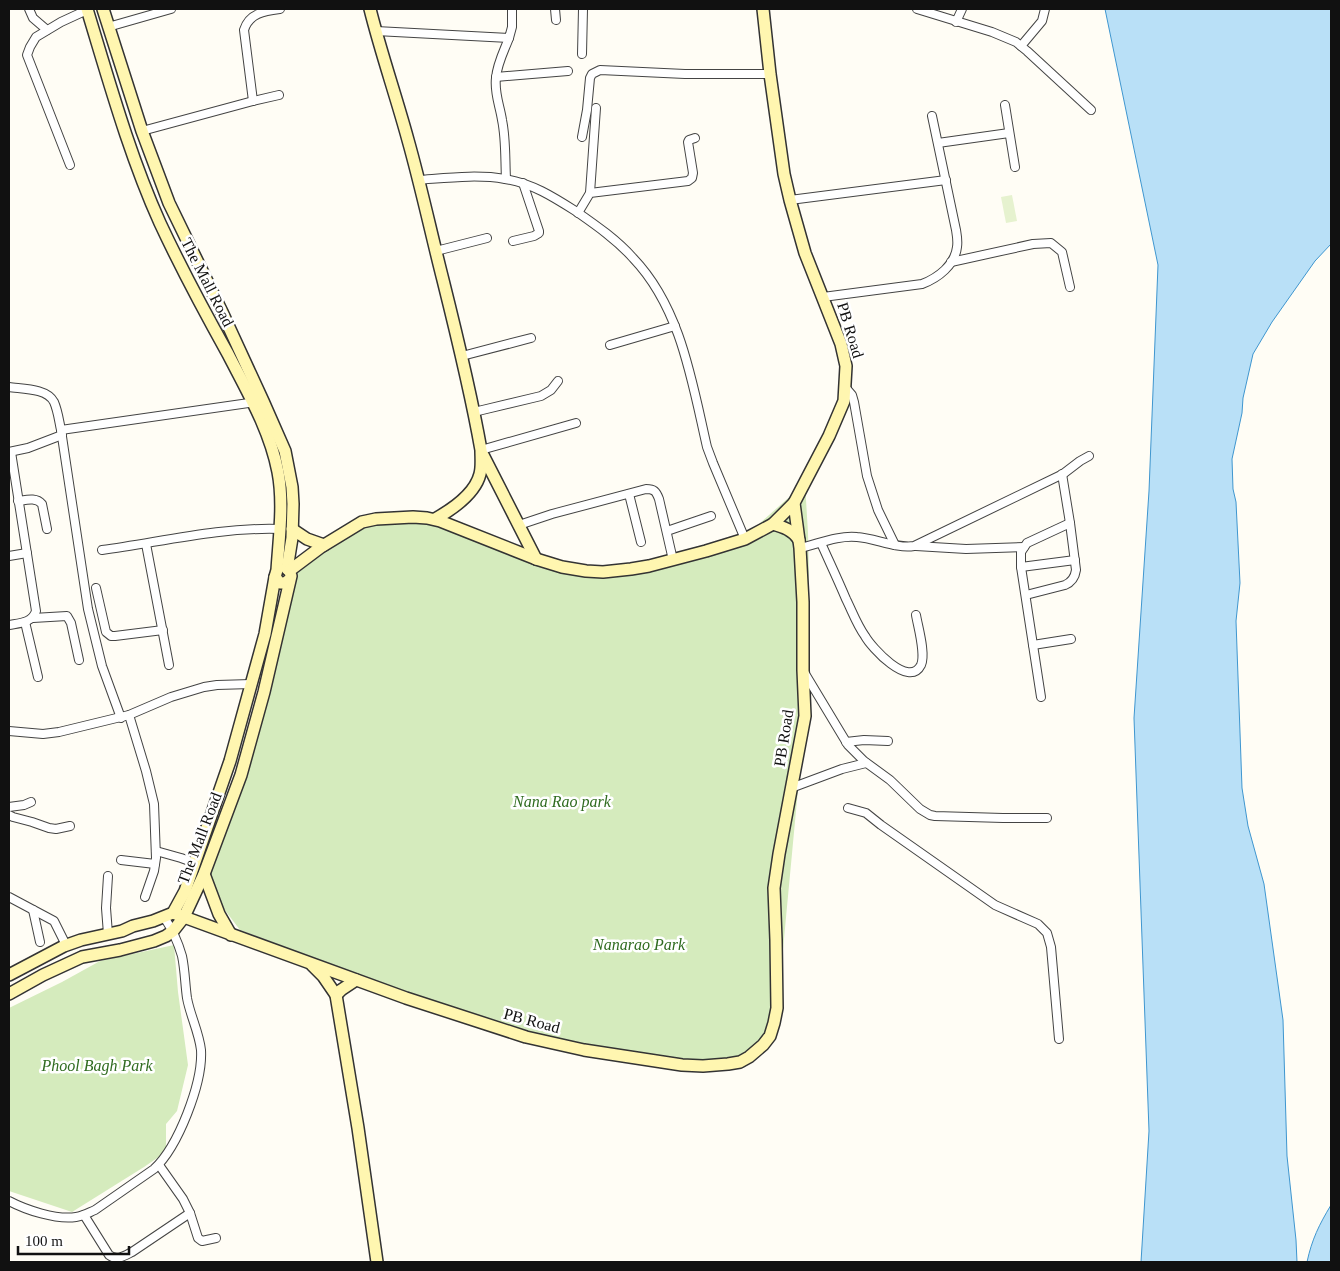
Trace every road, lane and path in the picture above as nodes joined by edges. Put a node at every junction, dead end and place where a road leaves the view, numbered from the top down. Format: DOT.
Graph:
graph roads {
  1 [pos="29,9"];
  2 [pos="87,9"];
  3 [pos="103,9"];
  4 [pos="171,9"];
  5 [pos="280,9"];
  6 [pos="370,9"];
  7 [pos="512,9"];
  8 [pos="555,9"];
  9 [pos="583,9"];
  10 [pos="763,9"];
  11 [pos="917,9"];
  12 [pos="962,9"];
  13 [pos="1045,9"];
  14 [pos="556,20"];
  15 [pos="956,22"];
  16 [pos="108,27"];
  17 [pos="48,30"];
  18 [pos="376,31"];
  19 [pos="509,38"];
  20 [pos="1021,46"];
  21 [pos="582,54"];
  22 [pos="568,71"];
  23 [pos="770,74"];
  24 [pos="496,77"];
  25 [pos="279,95"];
  26 [pos="253,101"];
  27 [pos="1005,105"];
  28 [pos="596,108"];
  29 [pos="1091,110"];
  30 [pos="932,116"];
  31 [pos="142,131"];
  32 [pos="1009,133"];
  33 [pos="582,137"];
  34 [pos="696,138"];
  35 [pos="938,143"];
  36 [pos="70,165"];
  37 [pos="1014,167"];
  38 [pos="506,179"];
  39 [pos="418,180"];
  40 [pos="946,180"];
  41 [pos="523,183"];
  42 [pos="590,193"];
  43 [pos="790,200"];
  44 [pos="170,203"];
  45 [pos="154,209"];
  46 [pos="578,213"];
  47 [pos="488,238"];
  48 [pos="513,241"];
  49 [pos="436,251"];
  50 [pos="951,262"];
  51 [pos="1070,287"];
  52 [pos="823,298"];
  53 [pos="675,326"];
  54 [pos="530,338"];
  55 [pos="610,345"];
  56 [pos="462,356"];
  57 [pos="558,381"];
  58 [pos="9,387"];
  59 [pos="846,388"];
  60 [pos="258,402"];
  61 [pos="474,412"];
  62 [pos="576,422"];
  63 [pos="62,432"];
  64 [pos="481,450"];
  65 [pos="10,452"];
  66 [pos="1089,456"];
  67 [pos="1062,474"];
  68 [pos="629,494"];
  69 [pos="18,502"];
  70 [pos="794,503"];
  71 [pos="712,516"];
  72 [pos="435,519"];
  73 [pos="1070,523"];
  74 [pos="773,524"];
  75 [pos="520,525"];
  76 [pos="46,529"];
  77 [pos="280,529"];
  78 [pos="292,529"];
  79 [pos="667,531"];
  80 [pos="745,539"];
  81 [pos="641,542"];
  82 [pos="821,543"];
  83 [pos="146,544"];
  84 [pos="799,544"];
  85 [pos="324,545"];
  86 [pos="895,545"];
  87 [pos="914,546"];
  88 [pos="1024,547"];
  89 [pos="102,550"];
  90 [pos="27,553"];
  91 [pos="9,556"];
  92 [pos="536,559"];
  93 [pos="673,560"];
  94 [pos="1075,560"];
  95 [pos="1021,567"];
  96 [pos="284,574"];
  97 [pos="96,588"];
  98 [pos="1026,595"];
  99 [pos="916,615"];
  100 [pos="33,618"];
  101 [pos="25,622"];
  102 [pos="9,625"];
  103 [pos="163,630"];
  104 [pos="1071,638"];
  105 [pos="1033,645"];
  106 [pos="79,660"];
  107 [pos="169,665"];
  108 [pos="803,670"];
  109 [pos="38,677"];
  110 [pos="251,684"];
  111 [pos="1041,697"];
  112 [pos="125,717"];
  113 [pos="9,731"];
  114 [pos="888,741"];
  115 [pos="846,742"];
  116 [pos="866,763"];
  117 [pos="791,788"];
  118 [pos="31,802"];
  119 [pos="9,807"];
  120 [pos="848,808"];
  121 [pos="9,815"];
  122 [pos="1047,818"];
  123 [pos="70,826"];
  124 [pos="156,851"];
  125 [pos="121,860"];
  126 [pos="194,863"];
  127 [pos="155,864"];
  128 [pos="204,874"];
  129 [pos="108,876"];
  130 [pos="9,897"];
  131 [pos="146,897"];
  132 [pos="33,910"];
  133 [pos="174,916"];
  134 [pos="172,931"];
  135 [pos="108,934"];
  136 [pos="231,935"];
  137 [pos="40,942"];
  138 [pos="66,945"];
  139 [pos="311,964"];
  140 [pos="9,975"];
  141 [pos="356,980"];
  142 [pos="9,994"];
  143 [pos="336,995"];
  144 [pos="1060,1039"];
  145 [pos="159,1165"];
  146 [pos="9,1201"];
  147 [pos="190,1213"];
  148 [pos="84,1215"];
  149 [pos="216,1238"];
  150 [pos="377,1262"];
  1 -- 17 [label="street"];
  2 -- 17 [label="street"];
  2 -- 45 [label="street, The Mall Road"];
  3 -- 16 [label="street, The Mall Road"];
  4 -- 16 [label="street"];
  5 -- 26 [label="street"];
  6 -- 18 [label="street"];
  7 -- 19 [label="street"];
  8 -- 14 [label="street"];
  9 -- 21 [label="street"];
  10 -- 23 [label="street, PB Road"];
  11 -- 15 [label="street"];
  12 -- 15 [label="street"];
  13 -- 20 [label="street"];
  15 -- 20 [label="street"];
  16 -- 31 [label="street, The Mall Road"];
  17 -- 36 [label="street"];
  18 -- 19 [label="street"];
  18 -- 39 [label="street"];
  19 -- 24 [label="street"];
  20 -- 29 [label="street"];
  22 -- 24 [label="street"];
  23 -- 33 [label="street"];
  23 -- 43 [label="street, PB Road"];
  24 -- 38 [label="street"];
  25 -- 26 [label="street"];
  26 -- 31 [label="street"];
  27 -- 32 [label="street"];
  28 -- 42 [label="street"];
  30 -- 35 [label="street"];
  31 -- 44 [label="street, The Mall Road"];
  32 -- 35 [label="street"];
  32 -- 37 [label="street"];
  34 -- 42 [label="street"];
  35 -- 40 [label="street"];
  38 -- 39 [label="street"];
  38 -- 41 [label="street"];
  39 -- 49 [label="street"];
  40 -- 43 [label="street"];
  40 -- 50 [label="street"];
  41 -- 46 [label="street"];
  41 -- 48 [label="street"];
  42 -- 46 [label="street"];
  43 -- 52 [label="street, PB Road"];
  44 -- 45 [label="street"];
  44 -- 60 [label="street, The Mall Road"];
  45 -- 60 [label="street, The Mall Road"];
  46 -- 53 [label="street"];
  47 -- 49 [label="street"];
  49 -- 56 [label="street"];
  50 -- 51 [label="street"];
  50 -- 52 [label="street"];
  52 -- 59 [label="street, PB Road"];
  53 -- 55 [label="street"];
  53 -- 80 [label="street"];
  54 -- 56 [label="street"];
  56 -- 61 [label="street"];
  57 -- 61 [label="street"];
  58 -- 63 [label="street"];
  59 -- 70 [label="street, PB Road"];
  59 -- 86 [label="street"];
  60 -- 63 [label="street"];
  60 -- 77 [label="street, The Mall Road"];
  60 -- 78 [label="street, The Mall Road"];
  61 -- 64 [label="street"];
  62 -- 64 [label="street"];
  63 -- 65 [label="street"];
  63 -- 112 [label="street"];
  64 -- 72 [label="street"];
  64 -- 75 [label="street"];
  65 -- 69 [label="street"];
  66 -- 67 [label="street"];
  67 -- 73 [label="street"];
  67 -- 87 [label="street"];
  68 -- 75 [label="street"];
  68 -- 79 [label="street"];
  68 -- 81 [label="street"];
  69 -- 76 [label="street"];
  69 -- 90 [label="street"];
  70 -- 74 [label="street"];
  70 -- 84 [label="street, PB Road"];
  71 -- 79 [label="street"];
  72 -- 85 [label="street"];
  72 -- 92 [label="street"];
  73 -- 88 [label="street"];
  73 -- 94 [label="street"];
  74 -- 80 [label="street"];
  74 -- 84 [label="street"];
  75 -- 92 [label="street"];
  77 -- 83 [label="street"];
  77 -- 96 [label="street, The Mall Road"];
  78 -- 85 [label="street"];
  78 -- 96 [label="street, The Mall Road"];
  79 -- 93 [label="street"];
  80 -- 93 [label="street"];
  82 -- 84 [label="street"];
  82 -- 86 [label="street"];
  82 -- 99 [label="street"];
  83 -- 89 [label="street"];
  83 -- 103 [label="street"];
  84 -- 108 [label="street, PB Road"];
  85 -- 96 [label="street"];
  86 -- 87 [label="street"];
  87 -- 88 [label="street"];
  88 -- 95 [label="street"];
  90 -- 91 [label="street"];
  90 -- 100 [label="street"];
  92 -- 93 [label="street"];
  94 -- 95 [label="street"];
  94 -- 98 [label="street"];
  95 -- 98 [label="street"];
  96 -- 110 [label="street, The Mall Road"];
  96 -- 128 [label="street, The Mall Road"];
  97 -- 103 [label="street"];
  98 -- 105 [label="street"];
  100 -- 101 [label="street"];
  100 -- 106 [label="street"];
  101 -- 102 [label="street"];
  101 -- 109 [label="street"];
  103 -- 107 [label="street"];
  104 -- 105 [label="street"];
  105 -- 111 [label="street"];
  108 -- 115 [label="street"];
  108 -- 117 [label="street, PB Road"];
  110 -- 112 [label="street"];
  110 -- 126 [label="street, The Mall Road"];
  112 -- 113 [label="street"];
  112 -- 124 [label="street"];
  114 -- 115 [label="street"];
  115 -- 116 [label="street"];
  116 -- 117 [label="street"];
  116 -- 122 [label="street"];
  117 -- 141 [label="street, PB Road"];
  118 -- 119 [label="street"];
  120 -- 144 [label="street"];
  121 -- 123 [label="street"];
  124 -- 126 [label="street"];
  124 -- 127 [label="street"];
  125 -- 127 [label="street"];
  126 -- 133 [label="street, The Mall Road"];
  127 -- 131 [label="street"];
  128 -- 133 [label="street, The Mall Road"];
  128 -- 136 [label="street"];
  129 -- 135 [label="street"];
  130 -- 132 [label="street"];
  132 -- 137 [label="street"];
  132 -- 138 [label="street"];
  133 -- 134 [label="street, The Mall Road"];
  133 -- 134 [label="street"];
  133 -- 135 [label="street"];
  133 -- 136 [label="street, PB Road"];
  134 -- 142 [label="street, The Mall Road"];
  134 -- 145 [label="street"];
  135 -- 138 [label="street"];
  136 -- 139 [label="street, PB Road"];
  138 -- 140 [label="street"];
  139 -- 141 [label="street, PB Road"];
  139 -- 143 [label="street"];
  141 -- 143 [label="street"];
  143 -- 150 [label="street"];
  145 -- 147 [label="street"];
  145 -- 148 [label="street"];
  146 -- 148 [label="street"];
  147 -- 148 [label="street"];
  147 -- 149 [label="street"];
}
